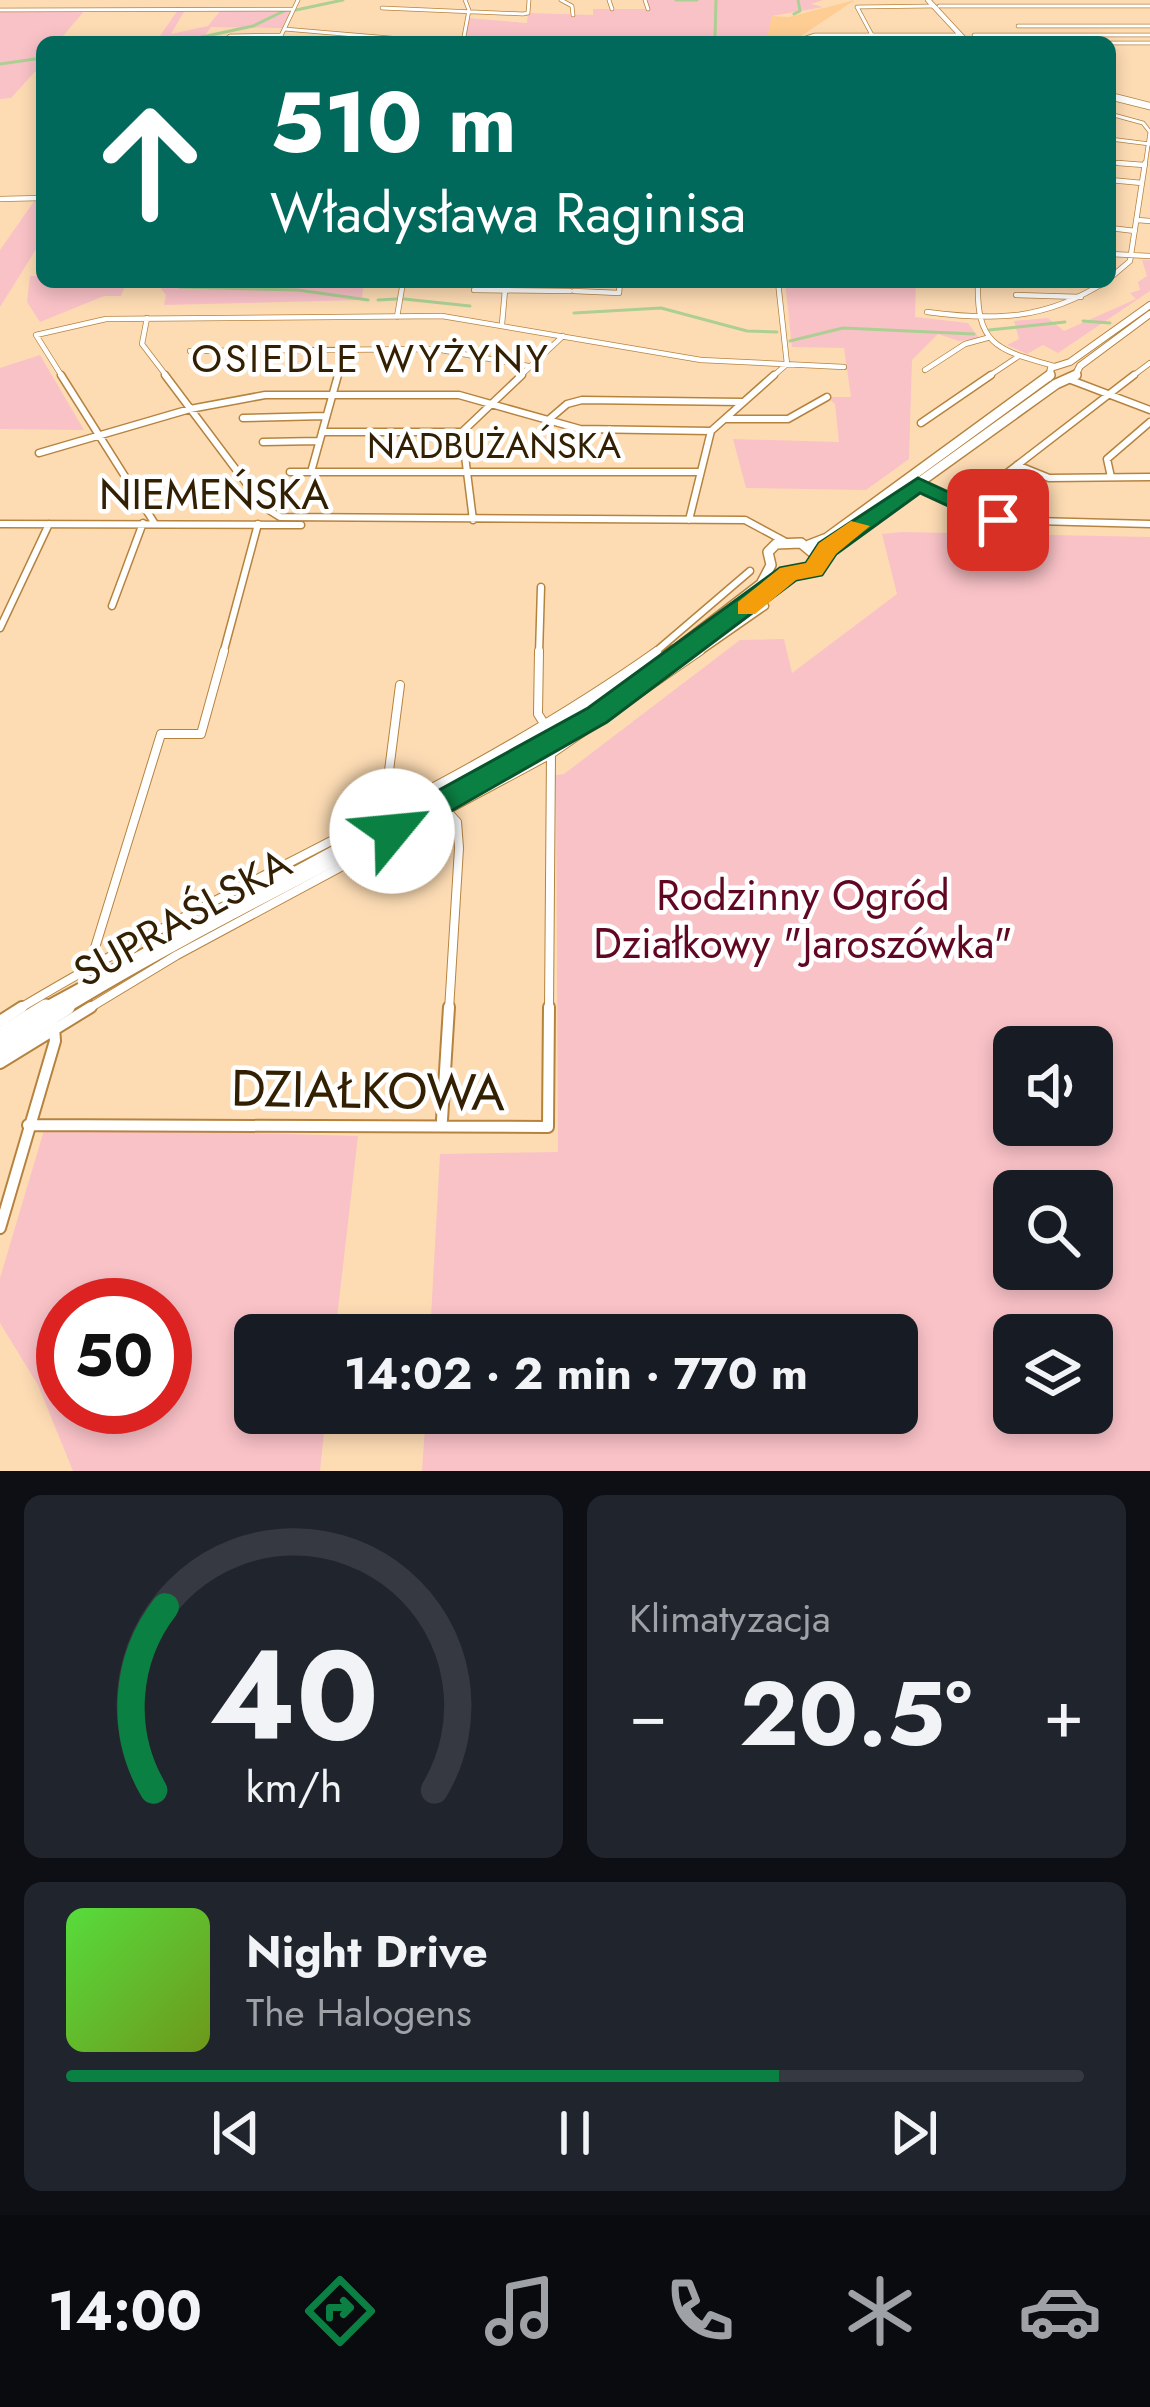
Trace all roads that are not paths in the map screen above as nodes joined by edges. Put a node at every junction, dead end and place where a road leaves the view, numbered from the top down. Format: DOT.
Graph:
graph roads {
  1 [pos="298,0"];
  2 [pos="465,0"];
  3 [pos="529,0"];
  4 [pos="575,0"];
  5 [pos="609,0"];
  6 [pos="645,0"];
  7 [pos="1045,0"];
  8 [pos="1069,0"];
  9 [pos="563,1"];
  10 [pos="933,3"];
  11 [pos="1050,6"];
  12 [pos="1074,6"];
  13 [pos="1150,6"];
  14 [pos="382,8"];
  15 [pos="294,9"];
  16 [pos="612,9"];
  17 [pos="648,9"];
  18 [pos="0,10"];
  19 [pos="469,10"];
  20 [pos="573,14"];
  21 [pos="1018,26"];
  22 [pos="1150,26"];
  23 [pos="872,35"];
  24 [pos="920,35"];
  25 [pos="958,35"];
  26 [pos="1150,35"];
  27 [pos="230,36"];
  28 [pos="281,36"];
  29 [pos="464,36"];
  30 [pos="810,36"];
  31 [pos="967,36"];
  32 [pos="1114,36"];
  33 [pos="1150,43"];
  34 [pos="1116,44"];
  35 [pos="1116,96"];
  36 [pos="1150,105"];
  37 [pos="1116,116"];
  38 [pos="1116,140"];
  39 [pos="1149,144"];
  40 [pos="1116,163"];
  41 [pos="1144,165"];
  42 [pos="1116,181"];
  43 [pos="1142,183"];
  44 [pos="36,198"];
  45 [pos="0,200"];
  46 [pos="1137,220"];
  47 [pos="1150,221"];
  48 [pos="1116,228"];
  49 [pos="1135,231"];
  50 [pos="1116,254"];
  51 [pos="1132,255"];
  52 [pos="1148,256"];
  53 [pos="1116,274"];
  54 [pos="402,288"];
  55 [pos="620,288"];
  56 [pos="779,288"];
  57 [pos="978,288"];
  58 [pos="1096,288"];
  59 [pos="474,290"];
  60 [pos="505,290"];
  61 [pos="1016,295"];
  62 [pos="1083,297"];
  63 [pos="1150,305"];
  64 [pos="927,312"];
  65 [pos="1150,314"];
  66 [pos="398,316"];
  67 [pos="147,318"];
  68 [pos="976,318"];
  69 [pos="502,324"];
  70 [pos="562,336"];
  71 [pos="987,338"];
  72 [pos="345,349"];
  73 [pos="190,351"];
  74 [pos="1020,356"];
  75 [pos="1150,363"];
  76 [pos="528,366"];
  77 [pos="786,367"];
  78 [pos="844,367"];
  79 [pos="1053,369"];
  80 [pos="925,370"];
  81 [pos="1073,377"];
  82 [pos="1111,393"];
  83 [pos="332,394"];
  84 [pos="827,398"];
  85 [pos="491,402"];
  86 [pos="744,402"];
  87 [pos="190,409"];
  88 [pos="1150,410"];
  89 [pos="326,416"];
  90 [pos="243,418"];
  91 [pos="725,418"];
  92 [pos="546,422"];
  93 [pos="1150,422"];
  94 [pos="921,423"];
  95 [pos="712,431"];
  96 [pos="462,432"];
  97 [pos="100,436"];
  98 [pos="320,436"];
  99 [pos="263,442"];
  100 [pos="39,453"];
  101 [pos="1017,465"];
  102 [pos="464,471"];
  103 [pos="290,472"];
  104 [pos="310,472"];
  105 [pos="698,472"];
  106 [pos="1150,477"];
  107 [pos="1112,478"];
  108 [pos="918,484"];
  109 [pos="963,507"];
  110 [pos="425,520"];
  111 [pos="473,520"];
  112 [pos="689,520"];
  113 [pos="0,524"];
  114 [pos="49,524"];
  115 [pos="143,524"];
  116 [pos="155,524"];
  117 [pos="259,524"];
  118 [pos="1150,524"];
  119 [pos="758,525"];
  120 [pos="786,542"];
  121 [pos="806,544"];
  122 [pos="772,547"];
  123 [pos="819,558"];
  124 [pos="771,565"];
  125 [pos="750,572"];
  126 [pos="789,574"];
  127 [pos="541,587"];
  128 [pos="112,606"];
  129 [pos="765,606"];
  130 [pos="0,628"];
  131 [pos="400,685"];
  132 [pos="545,725"];
  133 [pos="551,754"];
  134 [pos="389,808"];
  135 [pos="447,811"];
  136 [pos="97,963"];
  137 [pos="0,1021"];
  138 [pos="54,1026"];
  139 [pos="0,1035"];
  140 [pos="0,1050"];
  141 [pos="0,1063"];
  142 [pos="442,1120"];
  143 [pos="28,1125"];
  144 [pos="0,1228"];
  1 -- 15 [label="street"];
  2 -- 19 [label="street"];
  3 -- 19 [label="street"];
  4 -- 9 [label="street"];
  5 -- 16 [label="street"];
  6 -- 17 [label="street"];
  7 -- 11 [label="street"];
  8 -- 12 [label="street"];
  9 -- 20 [label="street"];
  10 -- 11 [label="street"];
  10 -- 23 [label="street"];
  10 -- 25 [label="main road"];
  10 -- 31 [label="main road"];
  11 -- 12 [label="street"];
  12 -- 13 [label="street"];
  14 -- 19 [label="street"];
  15 -- 18 [label="street"];
  15 -- 28 [label="street"];
  19 -- 29 [label="street"];
  21 -- 22 [label="street"];
  23 -- 24 [label="street"];
  23 -- 30 [label="street"];
  24 -- 25 [label="street"];
  26 -- 32 [label="street"];
  27 -- 28 [label="street"];
  33 -- 34 [label="street"];
  35 -- 36 [label="main road"];
  37 -- 39 [label="street"];
  38 -- 39 [label="street"];
  39 -- 41 [label="street"];
  40 -- 41 [label="street"];
  41 -- 43 [label="street"];
  42 -- 43 [label="street"];
  43 -- 46 [label="street"];
  44 -- 45 [label="street"];
  46 -- 47 [label="street"];
  46 -- 49 [label="street"];
  48 -- 49 [label="street"];
  49 -- 51 [label="street"];
  50 -- 51 [label="street"];
  51 -- 52 [label="street"];
  51 -- 53 [label="street"];
  54 -- 66 [label="street"];
  55 -- 60 [label="street"];
  56 -- 77 [label="street"];
  57 -- 68 [label="street"];
  58 -- 62 [label="street"];
  59 -- 60 [label="street"];
  60 -- 69 [label="street"];
  61 -- 62 [label="street"];
  62 -- 68 [label="street"];
  63 -- 79 [label="main road"];
  64 -- 68 [label="street"];
  65 -- 81 [label="main road"];
  66 -- 67 [label="street"];
  66 -- 69 [label="street"];
  67 -- 87 [label="street, NIEMEŃSKA"];
  67 -- 97 [label="street"];
  68 -- 71 [label="street"];
  69 -- 70 [label="street"];
  70 -- 76 [label="street"];
  70 -- 77 [label="street"];
  71 -- 74 [label="street"];
  71 -- 80 [label="street"];
  72 -- 73 [label="street"];
  72 -- 76 [label="street"];
  72 -- 83 [label="street"];
  74 -- 79 [label="street"];
  74 -- 94 [label="street"];
  75 -- 82 [label="street"];
  76 -- 85 [label="street"];
  77 -- 78 [label="street"];
  77 -- 86 [label="street"];
  79 -- 81 [label="main road"];
  79 -- 121 [label="main road"];
  81 -- 82 [label="street"];
  81 -- 108 [label="main road"];
  82 -- 88 [label="street"];
  82 -- 101 [label="street"];
  83 -- 85 [label="street"];
  83 -- 87 [label="street"];
  83 -- 89 [label="street"];
  84 -- 91 [label="street"];
  85 -- 92 [label="street"];
  85 -- 96 [label="street"];
  86 -- 91 [label="street"];
  86 -- 92 [label="street"];
  87 -- 97 [label="street"];
  87 -- 110 [label="street, NIEMEŃSKA"];
  89 -- 90 [label="street"];
  89 -- 98 [label="street"];
  91 -- 95 [label="street"];
  92 -- 95 [label="street"];
  93 -- 107 [label="street"];
  95 -- 105 [label="street"];
  96 -- 98 [label="street"];
  96 -- 102 [label="street"];
  97 -- 100 [label="street"];
  97 -- 116 [label="street"];
  98 -- 99 [label="street"];
  98 -- 104 [label="street"];
  101 -- 107 [label="street"];
  101 -- 109 [label="street"];
  102 -- 104 [label="street, NADBUŻAŃSKA"];
  102 -- 105 [label="street, NADBUŻAŃSKA"];
  102 -- 111 [label="street"];
  103 -- 104 [label="street, NADBUŻAŃSKA"];
  105 -- 112 [label="street"];
  106 -- 107 [label="street"];
  108 -- 109 [label="street"];
  108 -- 123 [label="main road"];
  109 -- 118 [label="street"];
  110 -- 111 [label="street, NIEMEŃSKA"];
  110 -- 117 [label="street, NIEMEŃSKA"];
  111 -- 112 [label="street, NIEMEŃSKA"];
  112 -- 119 [label="street, NIEMEŃSKA"];
  113 -- 114 [label="street, NIEMEŃSKA"];
  114 -- 115 [label="street, NIEMEŃSKA"];
  114 -- 130 [label="street"];
  115 -- 116 [label="street, NIEMEŃSKA"];
  115 -- 128 [label="street"];
  116 -- 117 [label="street, NIEMEŃSKA"];
  117 -- 136 [label="street"];
  119 -- 120 [label="street, NIEMEŃSKA"];
  119 -- 122 [label="street"];
  120 -- 121 [label="main road"];
  120 -- 122 [label="main road"];
  121 -- 123 [label="main road"];
  122 -- 124 [label="main road"];
  123 -- 126 [label="main road"];
  124 -- 126 [label="main road"];
  124 -- 139 [label="main road"];
  125 -- 132 [label="street, SUPRAŚLSKA"];
  126 -- 140 [label="main road"];
  127 -- 132 [label="street"];
  129 -- 133 [label="street, SUPRAŚLSKA"];
  131 -- 134 [label="street"];
  132 -- 134 [label="street, SUPRAŚLSKA"];
  133 -- 135 [label="street, SUPRAŚLSKA"];
  133 -- 143 [label="street, DZIAŁKOWA"];
  134 -- 136 [label="street, SUPRAŚLSKA"];
  135 -- 138 [label="street, SUPRAŚLSKA"];
  135 -- 142 [label="street"];
  136 -- 137 [label="street, SUPRAŚLSKA"];
  138 -- 141 [label="street, SUPRAŚLSKA"];
  138 -- 143 [label="street"];
  143 -- 144 [label="street"];
}
